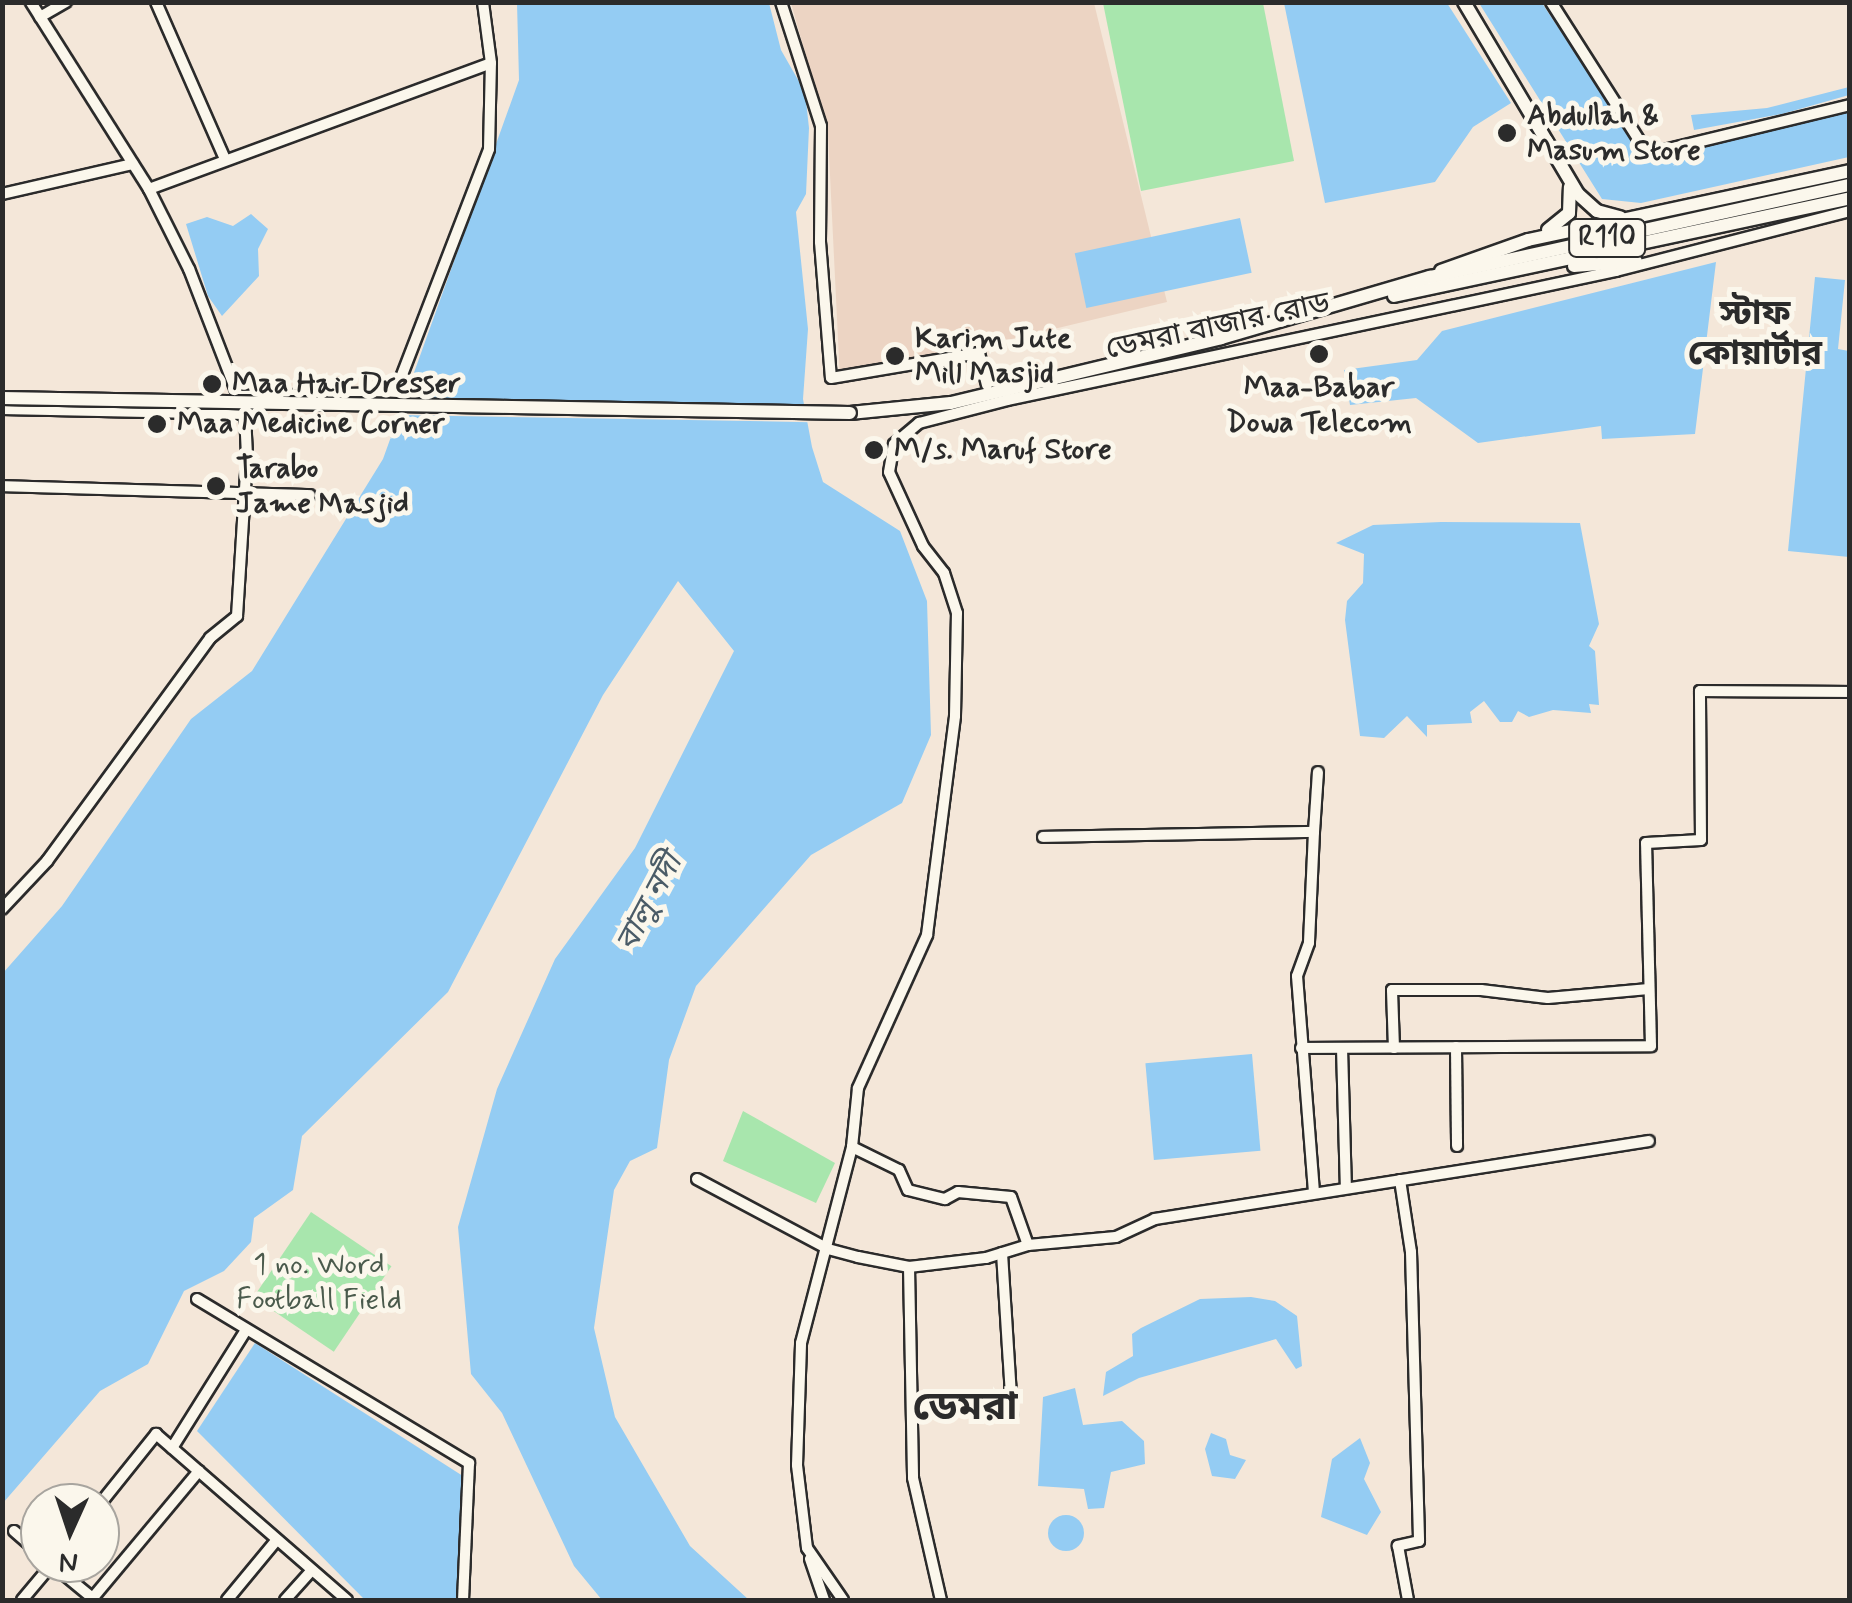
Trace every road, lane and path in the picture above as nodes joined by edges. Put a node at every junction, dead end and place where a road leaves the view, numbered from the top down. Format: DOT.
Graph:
graph roads {
  1 [pos="31,2"];
  2 [pos="66,2"];
  3 [pos="156,2"];
  4 [pos="483,2"];
  5 [pos="782,2"];
  6 [pos="1464,2"];
  7 [pos="1551,2"];
  8 [pos="40,17"];
  9 [pos="491,63"];
  10 [pos="1850,105"];
  11 [pos="225,159"];
  12 [pos="133,164"];
  13 [pos="1850,171"];
  14 [pos="1568,180"];
  15 [pos="1850,185"];
  16 [pos="150,189"];
  17 [pos="2,194"];
  18 [pos="1850,198"];
  19 [pos="1850,211"];
  20 [pos="1628,218"];
  21 [pos="1528,240"];
  22 [pos="1636,261"];
  23 [pos="1522,270"];
  24 [pos="1430,277"];
  25 [pos="1366,299"];
  26 [pos="986,385"];
  27 [pos="237,396"];
  28 [pos="2,398"];
  29 [pos="2,409"];
  30 [pos="246,414"];
  31 [pos="2,486"];
  32 [pos="310,495"];
  33 [pos="241,497"];
  34 [pos="1850,692"];
  35 [pos="1318,772"];
  36 [pos="1314,832"];
  37 [pos="1043,837"];
  38 [pos="2,909"];
  39 [pos="1649,989"];
  40 [pos="1456,1047"];
  41 [pos="1301,1048"];
  42 [pos="1342,1048"];
  43 [pos="1394,1048"];
  44 [pos="1649,1141"];
  45 [pos="1457,1146"];
  46 [pos="852,1147"];
  47 [pos="697,1178"];
  48 [pos="1400,1180"];
  49 [pos="1346,1188"];
  50 [pos="1314,1193"];
  51 [pos="1028,1245"];
  52 [pos="828,1248"];
  53 [pos="1002,1253"];
  54 [pos="909,1267"];
  55 [pos="197,1300"];
  56 [pos="246,1330"];
  57 [pos="1012,1414"];
  58 [pos="172,1448"];
  59 [pos="199,1471"];
  60 [pos="117,1483"];
  61 [pos="14,1531"];
  62 [pos="20,1536"];
  63 [pos="275,1542"];
  64 [pos="807,1548"];
  65 [pos="312,1570"];
  66 [pos="74,1583"];
  67 [pos="93,1600"];
  68 [pos="227,1600"];
  69 [pos="285,1600"];
  70 [pos="347,1600"];
  71 [pos="463,1600"];
  72 [pos="824,1600"];
  73 [pos="844,1600"];
  74 [pos="941,1600"];
  75 [pos="1408,1600"];
  1 -- 8 [label="street"];
  2 -- 8 [label="street"];
  3 -- 11 [label="street"];
  4 -- 9 [label="street"];
  5 -- 26 [label="street"];
  6 -- 14 [label="main road, R110"];
  7 -- 10 [label="street"];
  8 -- 12 [label="street"];
  9 -- 11 [label="street"];
  9 -- 27 [label="street"];
  11 -- 16 [label="street"];
  12 -- 16 [label="street"];
  12 -- 17 [label="street"];
  13 -- 20 [label="main road"];
  14 -- 20 [label="main road, R110"];
  14 -- 21 [label="main road, R110"];
  15 -- 24 [label="main road, R110"];
  16 -- 27 [label="street"];
  18 -- 23 [label="main road, R110"];
  19 -- 22 [label="street, ডেমরা বাজার রোড"];
  20 -- 21 [label="main road"];
  21 -- 24 [label="main road"];
  22 -- 23 [label="main road"];
  22 -- 46 [label="street, ডেমরা বাজার রোড"];
  23 -- 25 [label="main road, R110"];
  24 -- 25 [label="main road, R110"];
  25 -- 28 [label="main road, bridge"];
  27 -- 30 [label="street"];
  29 -- 30 [label="street"];
  30 -- 33 [label="street"];
  31 -- 33 [label="street"];
  32 -- 33 [label="street"];
  33 -- 38 [label="street"];
  34 -- 39 [label="street"];
  35 -- 36 [label="street"];
  36 -- 37 [label="street"];
  36 -- 41 [label="street"];
  39 -- 40 [label="street"];
  39 -- 43 [label="street"];
  40 -- 43 [label="street"];
  40 -- 45 [label="street"];
  41 -- 42 [label="street"];
  41 -- 50 [label="street"];
  42 -- 43 [label="street"];
  42 -- 49 [label="street"];
  44 -- 48 [label="street"];
  46 -- 51 [label="street"];
  46 -- 52 [label="street, ডেমরা বাজার রোড"];
  47 -- 52 [label="street"];
  48 -- 49 [label="street"];
  48 -- 75 [label="street"];
  49 -- 50 [label="street"];
  50 -- 51 [label="street"];
  51 -- 53 [label="street"];
  52 -- 54 [label="street"];
  52 -- 64 [label="street, ডেমরা বাজার রোড"];
  53 -- 54 [label="street"];
  53 -- 57 [label="street"];
  54 -- 74 [label="street"];
  55 -- 56 [label="street"];
  56 -- 58 [label="street"];
  56 -- 71 [label="street"];
  58 -- 59 [label="street"];
  58 -- 60 [label="street"];
  59 -- 63 [label="street"];
  59 -- 67 [label="street"];
  61 -- 62 [label="street"];
  63 -- 65 [label="street"];
  63 -- 68 [label="street"];
  64 -- 72 [label="street, ডেমরা বাজার রোড"];
  64 -- 73 [label="street"];
  65 -- 69 [label="street"];
  65 -- 70 [label="street"];
  66 -- 67 [label="street"];
}
